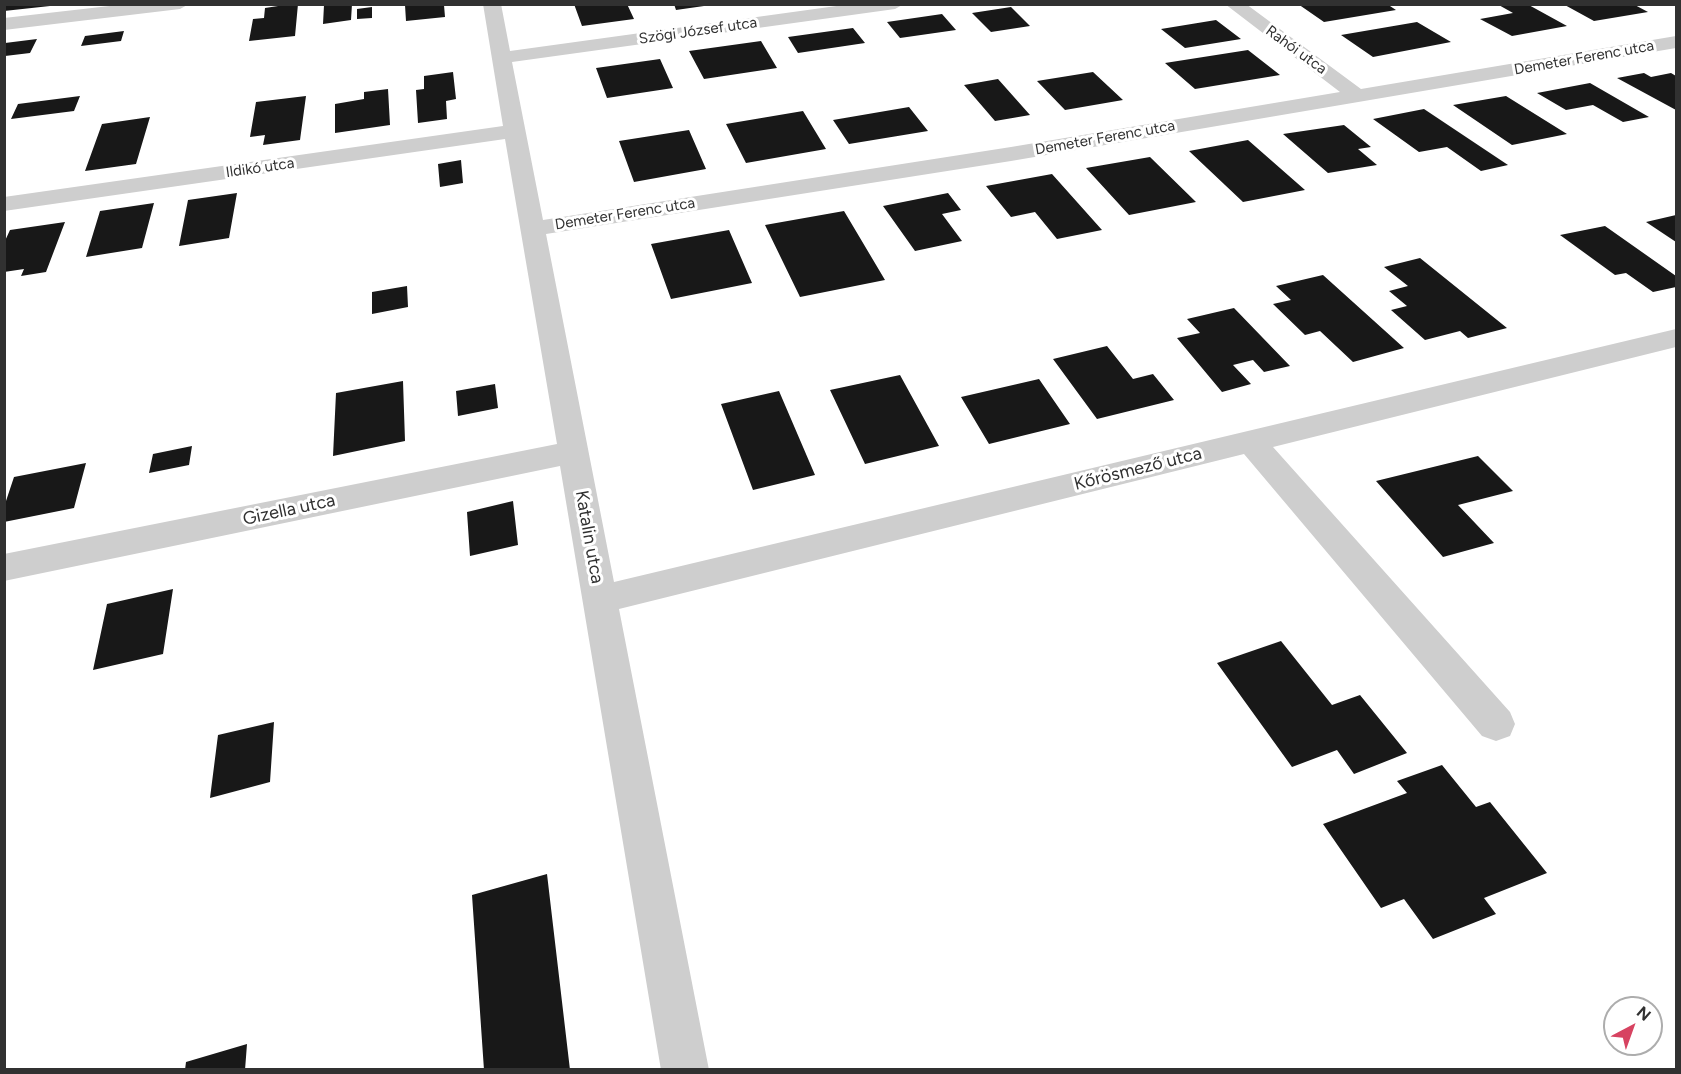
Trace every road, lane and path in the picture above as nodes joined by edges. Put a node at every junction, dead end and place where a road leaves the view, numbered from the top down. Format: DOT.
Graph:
graph roads {
  1 [pos="180,4"];
  2 [pos="492,4"];
  3 [pos="895,4"];
  4 [pos="1234,4"];
  5 [pos="4,24"];
  6 [pos="1677,42"];
  7 [pos="501,58"];
  8 [pos="1358,96"];
  9 [pos="515,131"];
  10 [pos="4,204"];
  11 [pos="532,229"];
  12 [pos="1673,343"];
  13 [pos="1251,442"];
  14 [pos="573,452"];
  15 [pos="4,568"];
  16 [pos="600,599"];
  17 [pos="1496,724"];
  18 [pos="685,1070"];
  1 -- 5 [label="street"];
  2 -- 7 [label="street, Katalin utca"];
  3 -- 7 [label="street, Szögi József utca"];
  4 -- 8 [label="street, Rahói utca"];
  6 -- 8 [label="street, Demeter Ferenc utca"];
  7 -- 9 [label="street, Katalin utca"];
  8 -- 11 [label="street, Demeter Ferenc utca"];
  9 -- 10 [label="street, Ildikó utca"];
  9 -- 11 [label="street, Katalin utca"];
  11 -- 14 [label="street, Katalin utca"];
  12 -- 13 [label="street, Kőrösmező utca"];
  13 -- 16 [label="street, Kőrösmező utca"];
  13 -- 17 [label="street"];
  14 -- 15 [label="street, Gizella utca"];
  14 -- 16 [label="street, Katalin utca"];
  16 -- 18 [label="street, Katalin utca"];
}
